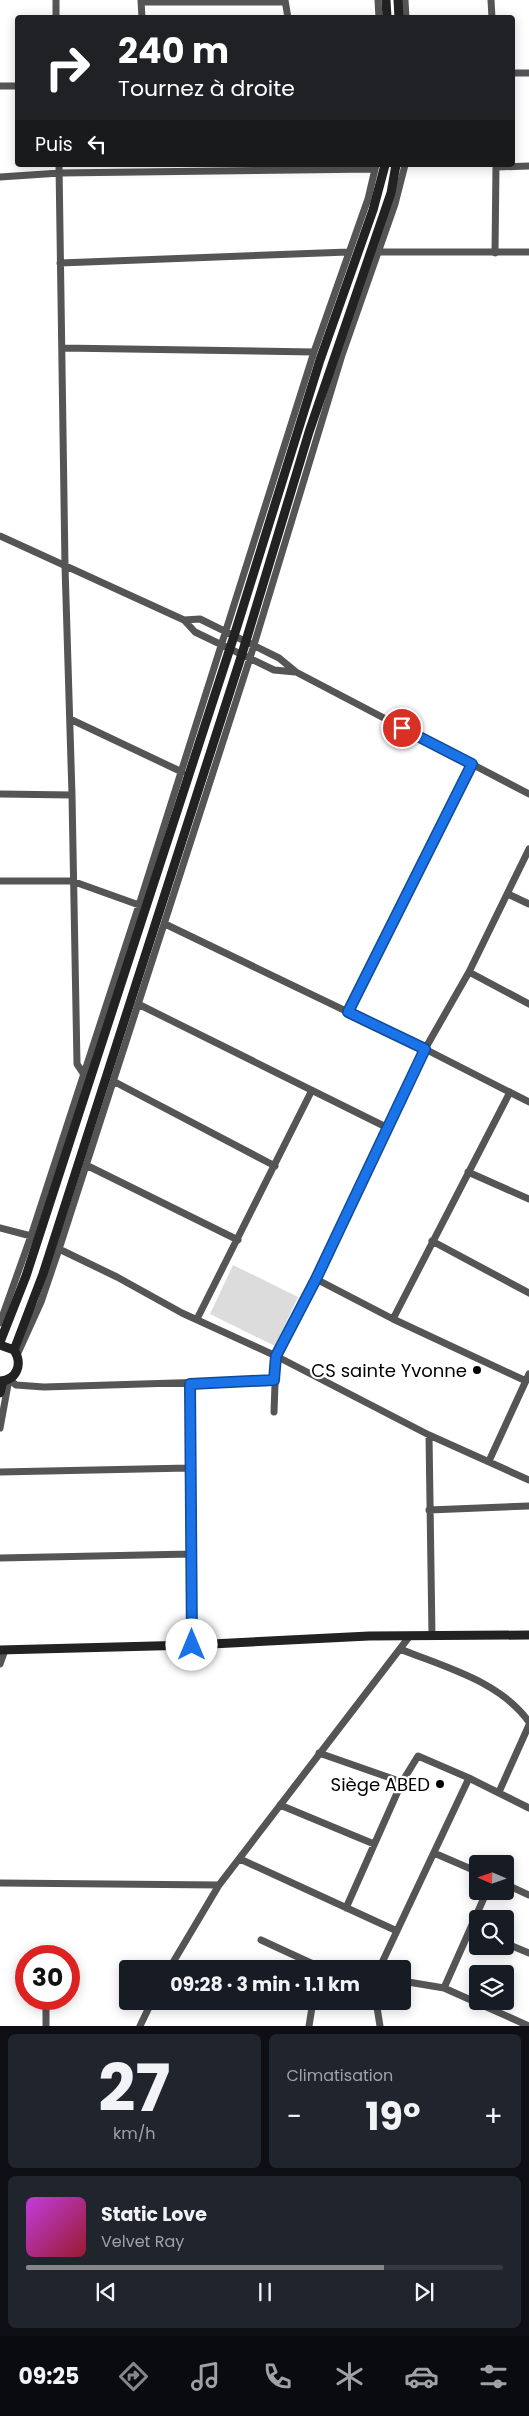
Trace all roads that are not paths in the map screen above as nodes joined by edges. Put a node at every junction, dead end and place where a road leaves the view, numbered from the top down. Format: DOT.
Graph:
graph roads {
  1 [pos="56,0"];
  2 [pos="378,0"];
  3 [pos="386,0"];
  4 [pos="398,0"];
  5 [pos="406,0"];
  6 [pos="491,0"];
  7 [pos="141,1"];
  8 [pos="285,1"];
  9 [pos="56,15"];
  10 [pos="142,15"];
  11 [pos="287,15"];
  12 [pos="379,15"];
  13 [pos="387,15"];
  14 [pos="399,15"];
  15 [pos="406,15"];
  16 [pos="492,15"];
  17 [pos="515,73"];
  18 [pos="529,73"];
  19 [pos="0,86"];
  20 [pos="15,86"];
  21 [pos="515,166"];
  22 [pos="529,166"];
  23 [pos="59,167"];
  24 [pos="376,167"];
  25 [pos="384,167"];
  26 [pos="396,167"];
  27 [pos="404,167"];
  28 [pos="496,167"];
  29 [pos="142,169"];
  30 [pos="60,173"];
  31 [pos="0,177"];
  32 [pos="348,252"];
  33 [pos="378,252"];
  34 [pos="529,252"];
  35 [pos="496,253"];
  36 [pos="60,263"];
  37 [pos="62,348"];
  38 [pos="314,352"];
  39 [pos="0,536"];
  40 [pos="65,566"];
  41 [pos="184,620"];
  42 [pos="230,634"];
  43 [pos="250,644"];
  44 [pos="226,647"];
  45 [pos="246,656"];
  46 [pos="296,672"];
  47 [pos="70,719"];
  48 [pos="472,764"];
  49 [pos="182,772"];
  50 [pos="0,794"];
  51 [pos="529,794"];
  52 [pos="72,795"];
  53 [pos="529,849"];
  54 [pos="72,881"];
  55 [pos="0,882"];
  56 [pos="508,894"];
  57 [pos="529,904"];
  58 [pos="140,905"];
  59 [pos="165,924"];
  60 [pos="468,972"];
  61 [pos="138,1004"];
  62 [pos="529,1004"];
  63 [pos="348,1012"];
  64 [pos="425,1049"];
  65 [pos="83,1073"];
  66 [pos="113,1081"];
  67 [pos="311,1092"];
  68 [pos="510,1092"];
  69 [pos="529,1102"];
  70 [pos="388,1128"];
  71 [pos="86,1165"];
  72 [pos="275,1166"];
  73 [pos="468,1172"];
  74 [pos="529,1199"];
  75 [pos="0,1228"];
  76 [pos="31,1236"];
  77 [pos="238,1240"];
  78 [pos="432,1241"];
  79 [pos="59,1249"];
  80 [pos="316,1279"];
  81 [pos="529,1293"];
  82 [pos="197,1319"];
  83 [pos="393,1319"];
  84 [pos="0,1323"];
  85 [pos="0,1343"];
  86 [pos="16,1353"];
  87 [pos="276,1356"];
  88 [pos="527,1378"];
  89 [pos="4,1380"];
  90 [pos="274,1380"];
  91 [pos="190,1384"];
  92 [pos="0,1393"];
  93 [pos="274,1412"];
  94 [pos="0,1428"];
  95 [pos="430,1435"];
  96 [pos="489,1461"];
  97 [pos="190,1468"];
  98 [pos="0,1472"];
  99 [pos="529,1480"];
  100 [pos="529,1506"];
  101 [pos="429,1510"];
  102 [pos="191,1554"];
  103 [pos="0,1558"];
  104 [pos="529,1635"];
  105 [pos="409,1636"];
  106 [pos="432,1636"];
  107 [pos="192,1645"];
  108 [pos="400,1649"];
  109 [pos="3,1650"];
  110 [pos="0,1664"];
  111 [pos="529,1722"];
  112 [pos="529,1726"];
  113 [pos="319,1753"];
  114 [pos="469,1778"];
  115 [pos="402,1782"];
  116 [pos="499,1792"];
  117 [pos="280,1806"];
  118 [pos="529,1808"];
  119 [pos="374,1844"];
  120 [pos="434,1853"];
  121 [pos="240,1859"];
  122 [pos="469,1868"];
  123 [pos="0,1884"];
  124 [pos="219,1886"];
  125 [pos="514,1888"];
  126 [pos="529,1895"];
  127 [pos="346,1908"];
  128 [pos="397,1931"];
  129 [pos="469,1939"];
  130 [pos="261,1940"];
  131 [pos="514,1947"];
  132 [pos="529,1954"];
  133 [pos="174,1960"];
  134 [pos="303,1960"];
  135 [pos="384,1960"];
  136 [pos="411,1982"];
  137 [pos="444,1988"];
  138 [pos="46,2010"];
  139 [pos="148,2010"];
  140 [pos="311,2010"];
  141 [pos="377,2010"];
  142 [pos="46,2026"];
  143 [pos="140,2026"];
  144 [pos="308,2026"];
  145 [pos="380,2026"];
  146 [pos="529,2026"];
  1 -- 9 [label="street"];
  2 -- 12 [label="street"];
  3 -- 13 [label="main road"];
  4 -- 14 [label="main road"];
  5 -- 15 [label="street"];
  6 -- 16 [label="street"];
  7 -- 8 [label="street"];
  7 -- 10 [label="street"];
  8 -- 11 [label="street"];
  17 -- 18 [label="street"];
  19 -- 20 [label="street"];
  21 -- 22 [label="street"];
  23 -- 30 [label="street"];
  24 -- 29 [label="street"];
  24 -- 32 [label="street"];
  25 -- 42 [label="main road"];
  26 -- 43 [label="main road"];
  27 -- 33 [label="street"];
  28 -- 35 [label="street"];
  29 -- 30 [label="street"];
  30 -- 31 [label="street"];
  30 -- 36 [label="street"];
  32 -- 36 [label="street"];
  32 -- 38 [label="street"];
  33 -- 35 [label="street"];
  33 -- 43 [label="street"];
  34 -- 35 [label="street"];
  36 -- 37 [label="street"];
  37 -- 38 [label="street"];
  37 -- 40 [label="street"];
  38 -- 42 [label="street"];
  39 -- 40 [label="street"];
  40 -- 41 [label="street"];
  40 -- 47 [label="street"];
  41 -- 42 [label="street"];
  41 -- 44 [label="street"];
  42 -- 43 [label="street"];
  42 -- 44 [label="main road"];
  43 -- 45 [label="main road"];
  43 -- 46 [label="street"];
  44 -- 45 [label="street"];
  44 -- 49 [label="street"];
  44 -- 85 [label="main road"];
  45 -- 46 [label="street"];
  45 -- 59 [label="street"];
  45 -- 86 [label="main road"];
  46 -- 48 [label="street"];
  47 -- 49 [label="street"];
  47 -- 52 [label="street"];
  48 -- 51 [label="street"];
  48 -- 63 [label="street"];
  49 -- 58 [label="street"];
  50 -- 52 [label="street"];
  52 -- 54 [label="street"];
  53 -- 56 [label="street"];
  54 -- 55 [label="street"];
  54 -- 58 [label="street"];
  54 -- 65 [label="street"];
  56 -- 57 [label="street"];
  56 -- 60 [label="street"];
  58 -- 65 [label="street"];
  59 -- 61 [label="street"];
  59 -- 63 [label="street"];
  60 -- 62 [label="street"];
  60 -- 64 [label="street"];
  61 -- 66 [label="street"];
  61 -- 67 [label="street"];
  63 -- 64 [label="street"];
  64 -- 68 [label="street"];
  64 -- 70 [label="street"];
  65 -- 76 [label="street"];
  66 -- 71 [label="street"];
  66 -- 72 [label="street"];
  67 -- 70 [label="street"];
  67 -- 72 [label="street"];
  68 -- 69 [label="street"];
  68 -- 73 [label="street"];
  70 -- 80 [label="street"];
  71 -- 77 [label="street"];
  71 -- 79 [label="street"];
  72 -- 77 [label="street"];
  73 -- 74 [label="street"];
  73 -- 78 [label="street"];
  75 -- 76 [label="street"];
  76 -- 84 [label="street"];
  77 -- 82 [label="street"];
  78 -- 81 [label="street"];
  78 -- 83 [label="street"];
  79 -- 82 [label="street"];
  79 -- 86 [label="street"];
  80 -- 83 [label="street"];
  80 -- 87 [label="street"];
  82 -- 87 [label="street"];
  83 -- 88 [label="street"];
  85 -- 86 [label="main road"];
  86 -- 89 [label="main road"];
  87 -- 90 [label="street"];
  87 -- 95 [label="street"];
  88 -- 96 [label="street"];
  89 -- 91 [label="street"];
  89 -- 92 [label="main road"];
  89 -- 94 [label="street"];
  90 -- 91 [label="street"];
  90 -- 93 [label="street"];
  91 -- 97 [label="street"];
  95 -- 96 [label="street"];
  95 -- 101 [label="street"];
  96 -- 99 [label="street"];
  97 -- 98 [label="street"];
  97 -- 102 [label="street"];
  100 -- 101 [label="street"];
  101 -- 106 [label="street"];
  102 -- 103 [label="street"];
  102 -- 107 [label="street"];
  104 -- 106 [label="main road"];
  105 -- 106 [label="main road"];
  105 -- 107 [label="main road"];
  105 -- 108 [label="street"];
  107 -- 109 [label="main road"];
  108 -- 111 [label="street"];
  108 -- 113 [label="street"];
  109 -- 110 [label="street"];
  112 -- 116 [label="street"];
  113 -- 115 [label="street"];
  113 -- 117 [label="street"];
  114 -- 115 [label="street"];
  114 -- 116 [label="street"];
  114 -- 120 [label="street"];
  115 -- 119 [label="street"];
  116 -- 118 [label="street"];
  117 -- 119 [label="street"];
  117 -- 121 [label="street"];
  119 -- 127 [label="street"];
  120 -- 122 [label="street"];
  120 -- 128 [label="street"];
  121 -- 124 [label="street"];
  121 -- 127 [label="street"];
  123 -- 124 [label="street"];
  124 -- 133 [label="street"];
  125 -- 126 [label="street"];
  127 -- 128 [label="street"];
  128 -- 135 [label="street"];
  129 -- 137 [label="street"];
  130 -- 134 [label="street"];
  131 -- 132 [label="street"];
  136 -- 137 [label="street"];
  137 -- 146 [label="street"];
  138 -- 142 [label="street"];
  139 -- 143 [label="street"];
  140 -- 144 [label="street"];
  141 -- 145 [label="street"];
}
